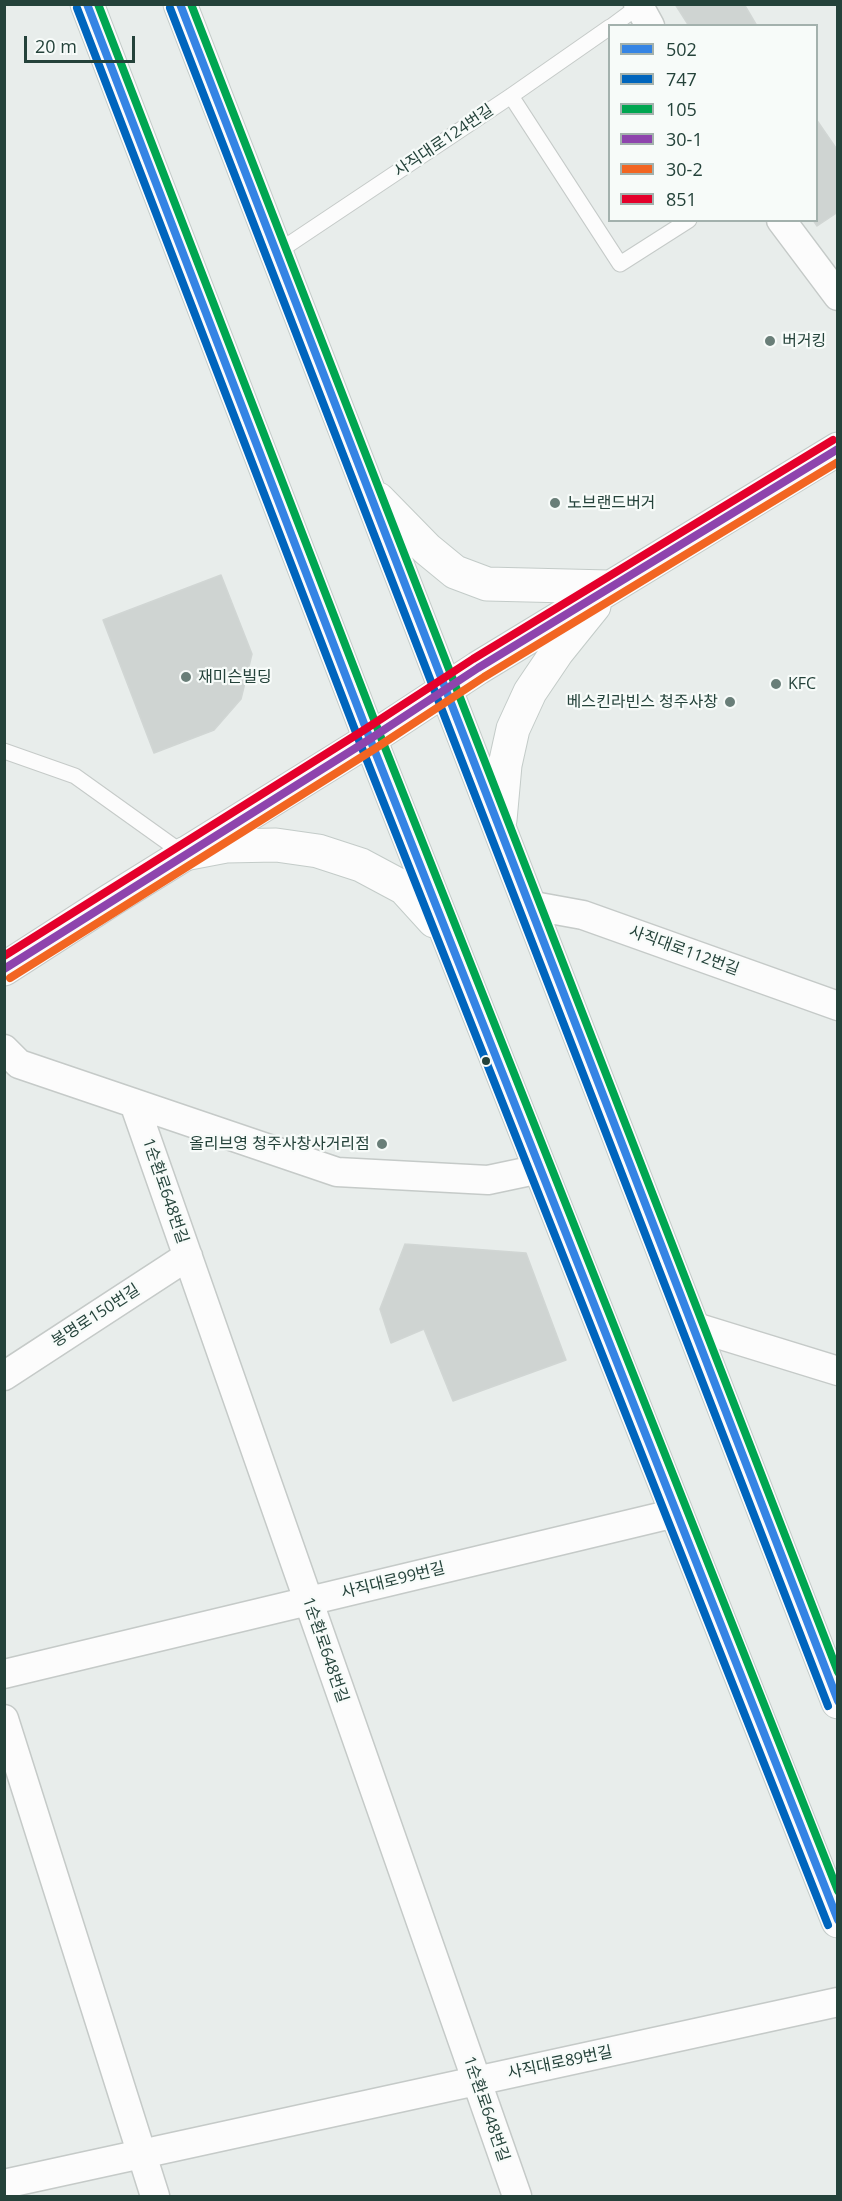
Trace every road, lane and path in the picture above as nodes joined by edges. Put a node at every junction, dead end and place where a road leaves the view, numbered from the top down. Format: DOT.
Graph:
graph roads {
  1 [pos="87,4"];
  2 [pos="180,4"];
  3 [pos="642,12"];
  4 [pos="615,24"];
  5 [pos="608,28"];
  6 [pos="511,96"];
  7 [pos="686,222"];
  8 [pos="782,222"];
  9 [pos="276,253"];
  10 [pos="837,296"];
  11 [pos="837,449"];
  12 [pos="368,489"];
  13 [pos="609,587"];
  14 [pos="446,690"];
  15 [pos="370,739"];
  16 [pos="4,751"];
  17 [pos="499,828"];
  18 [pos="184,854"];
  19 [pos="528,904"];
  20 [pos="4,969"];
  21 [pos="462,971"];
  22 [pos="837,1006"];
  23 [pos="4,1049"];
  24 [pos="134,1103"];
  25 [pos="540,1169"];
  26 [pos="188,1256"];
  27 [pos="692,1326"];
  28 [pos="837,1371"];
  29 [pos="4,1376"];
  30 [pos="676,1513"];
  31 [pos="308,1601"];
  32 [pos="4,1674"];
  33 [pos="837,1702"];
  34 [pos="4,1719"];
  35 [pos="837,1921"];
  36 [pos="837,2002"];
  37 [pos="477,2082"];
  38 [pos="142,2154"];
  39 [pos="4,2184"];
  40 [pos="156,2196"];
  41 [pos="517,2196"];
  1 -- 15 [label="main road"];
  2 -- 9 [label="main road"];
  3 -- 4 [label="lane, 사직대로124번길"];
  5 -- 6 [label="lane, 사직대로124번길"];
  6 -- 7 [label="lane"];
  6 -- 9 [label="lane, 사직대로124번길"];
  8 -- 10 [label="street"];
  9 -- 12 [label="main road"];
  11 -- 13 [label="main road"];
  12 -- 13 [label="main road"];
  12 -- 14 [label="main road"];
  13 -- 14 [label="main road"];
  13 -- 17 [label="main road"];
  14 -- 15 [label="main road"];
  14 -- 17 [label="main road"];
  15 -- 18 [label="main road"];
  15 -- 21 [label="main road"];
  16 -- 18 [label="lane"];
  17 -- 19 [label="main road"];
  18 -- 20 [label="main road"];
  18 -- 21 [label="main road"];
  19 -- 22 [label="street, 사직대로112번길"];
  19 -- 27 [label="main road"];
  21 -- 25 [label="main road"];
  23 -- 24 [label="street"];
  24 -- 25 [label="street"];
  24 -- 26 [label="street, 1순환로648번길"];
  25 -- 30 [label="main road"];
  26 -- 29 [label="street, 봉명로150번길"];
  26 -- 31 [label="street, 1순환로648번길"];
  27 -- 28 [label="street"];
  27 -- 33 [label="main road"];
  30 -- 31 [label="street, 사직대로99번길"];
  30 -- 35 [label="main road"];
  31 -- 32 [label="street, 사직대로99번길"];
  31 -- 37 [label="street, 1순환로648번길"];
  34 -- 38 [label="street"];
  36 -- 37 [label="street, 사직대로89번길"];
  37 -- 38 [label="street, 사직대로89번길"];
  37 -- 41 [label="street, 1순환로648번길"];
  38 -- 39 [label="street, 사직대로89번길"];
  38 -- 40 [label="street"];
}
